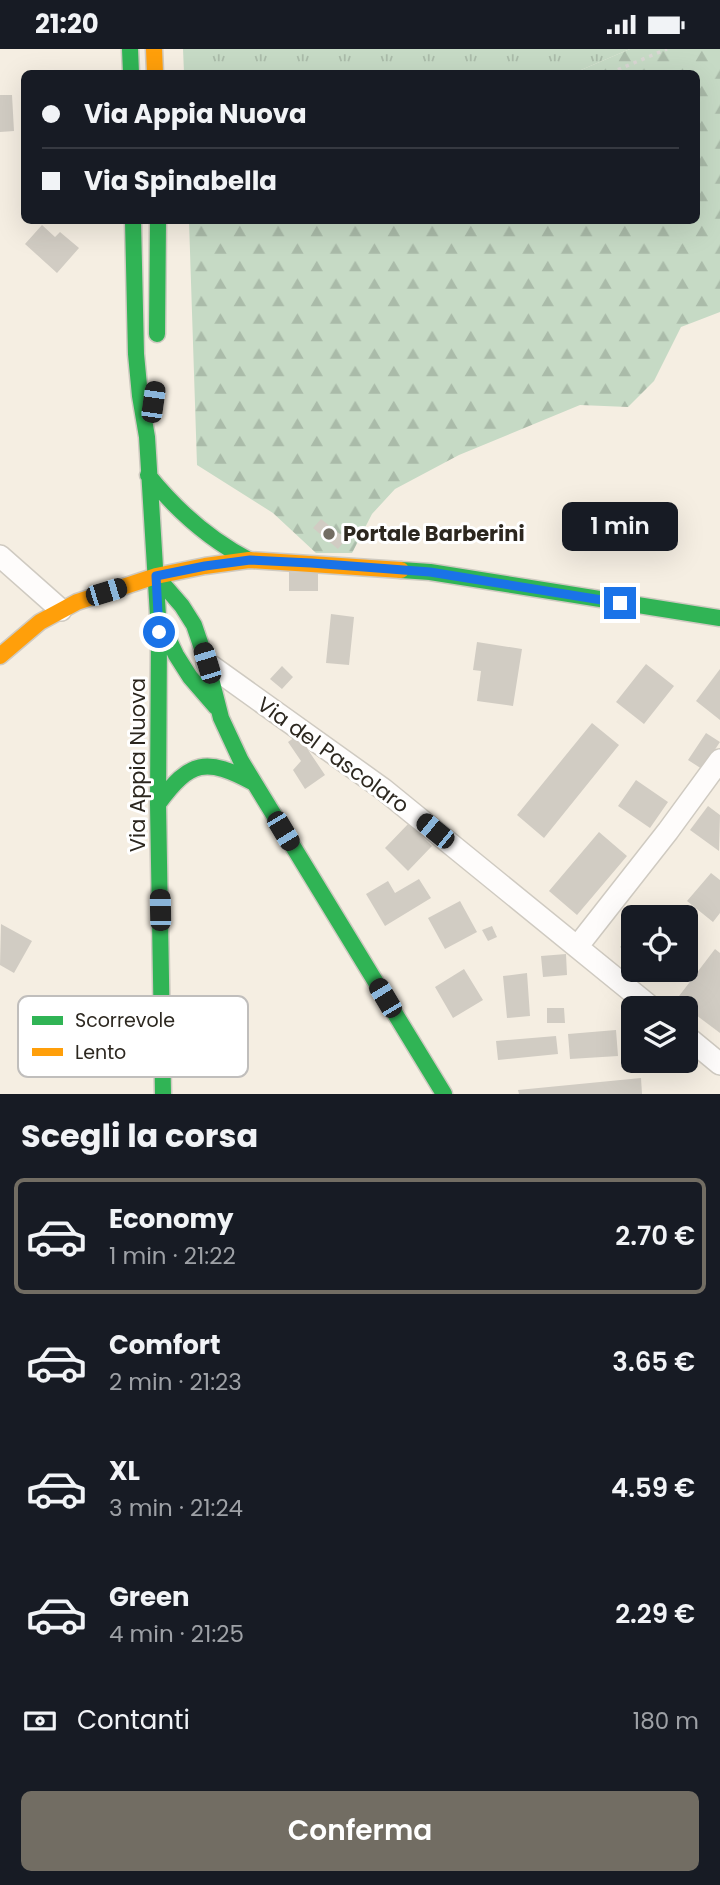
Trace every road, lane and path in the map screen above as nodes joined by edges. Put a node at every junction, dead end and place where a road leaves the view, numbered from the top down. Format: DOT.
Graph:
graph roads {
  1 [pos="130,49"];
  2 [pos="155,49"];
  3 [pos="667,49"];
  4 [pos="131,70"];
  5 [pos="155,70"];
  6 [pos="617,70"];
  7 [pos="133,224"];
  8 [pos="158,224"];
  9 [pos="157,348"];
  10 [pos="155,388"];
  11 [pos="147,437"];
  12 [pos="148,475"];
  13 [pos="0,556"];
  14 [pos="250,560"];
  15 [pos="156,576"];
  16 [pos="61,610"];
  17 [pos="158,617"];
  18 [pos="720,618"];
  19 [pos="0,656"];
  20 [pos="207,663"];
  21 [pos="219,709"];
  22 [pos="720,760"];
  23 [pos="254,783"];
  24 [pos="158,804"];
  25 [pos="577,947"];
  26 [pos="161,996"];
  27 [pos="637,996"];
  28 [pos="698,1046"];
  29 [pos="720,1064"];
  30 [pos="443,1094"];
  1 -- 4 [label="main road"];
  2 -- 5 [label="main road"];
  3 -- 6 [label="path"];
  7 -- 11 [label="main road, Via Appia Nuova"];
  8 -- 9 [label="main road"];
  10 -- 11 [label="main road, Via Appia Nuova"];
  11 -- 12 [label="main road, Via Appia Nuova"];
  12 -- 14 [label="main road"];
  12 -- 15 [label="main road, Via Appia Nuova"];
  13 -- 16 [label="street"];
  14 -- 15 [label="main road"];
  14 -- 18 [label="main road"];
  15 -- 16 [label="main road"];
  15 -- 17 [label="main road, Via Appia Nuova"];
  15 -- 20 [label="main road"];
  16 -- 19 [label="main road"];
  17 -- 21 [label="main road"];
  17 -- 24 [label="main road, Via Appia Nuova"];
  20 -- 21 [label="main road"];
  20 -- 25 [label="street, Via del Pascolaro"];
  21 -- 23 [label="main road"];
  22 -- 25 [label="street"];
  23 -- 24 [label="main road"];
  23 -- 30 [label="main road"];
  24 -- 26 [label="main road, Via Appia Nuova"];
  25 -- 27 [label="street, Via del Pascolaro"];
  28 -- 29 [label="street"];
}
